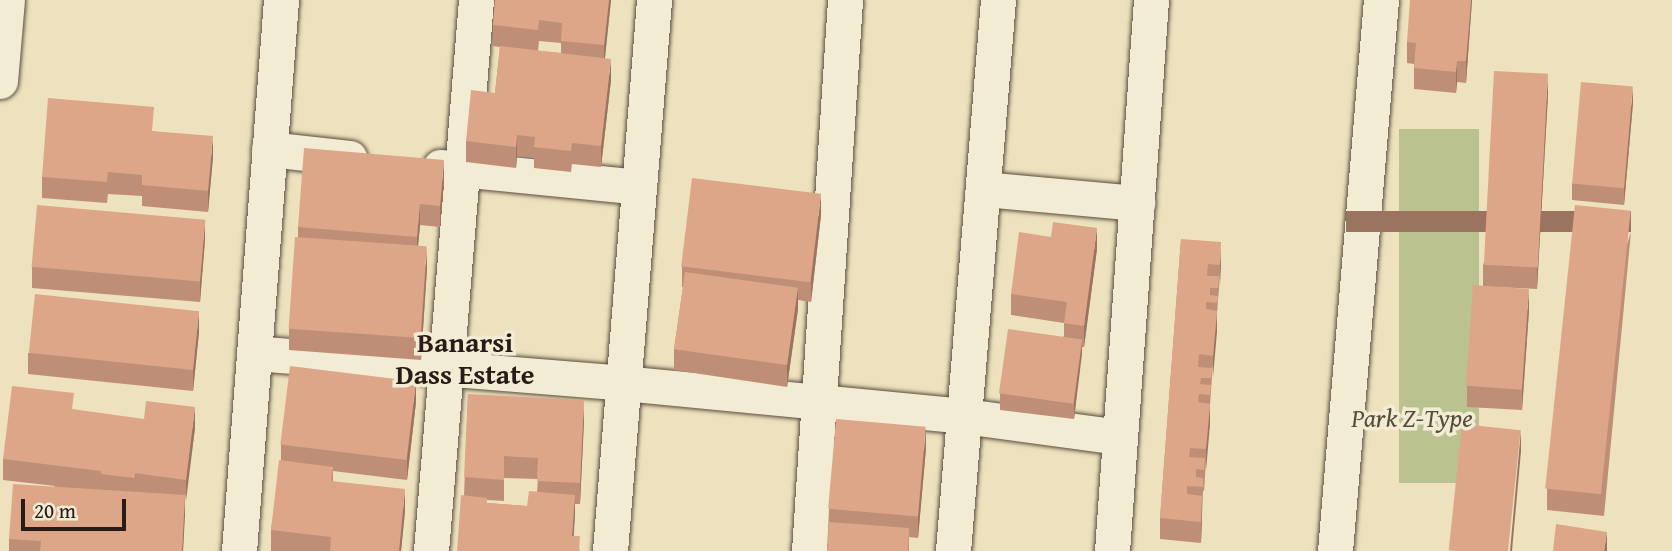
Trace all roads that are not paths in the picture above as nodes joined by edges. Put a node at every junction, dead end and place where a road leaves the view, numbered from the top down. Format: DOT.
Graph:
graph roads {
  1 [pos="7,0"];
  2 [pos="281,0"];
  3 [pos="476,0"];
  4 [pos="654,0"];
  5 [pos="845,0"];
  6 [pos="999,0"];
  7 [pos="1151,0"];
  8 [pos="1381,0"];
  9 [pos="0,81"];
  10 [pos="269,149"];
  11 [pos="463,169"];
  12 [pos="639,187"];
  13 [pos="983,189"];
  14 [pos="1137,203"];
  15 [pos="254,354"];
  16 [pos="446,371"];
  17 [pos="624,383"];
  18 [pos="819,403"];
  19 [pos="964,416"];
  20 [pos="1120,437"];
  21 [pos="239,551"];
  22 [pos="431,551"];
  23 [pos="610,551"];
  24 [pos="809,551"];
  25 [pos="953,551"];
  26 [pos="1112,551"];
  27 [pos="1335,551"];
  1 -- 9 [label="street"];
  2 -- 10 [label="street"];
  3 -- 11 [label="street"];
  4 -- 12 [label="street"];
  5 -- 18 [label="street"];
  6 -- 13 [label="street"];
  7 -- 14 [label="street"];
  8 -- 27 [label="street"];
  10 -- 11 [label="street"];
  10 -- 15 [label="street"];
  11 -- 12 [label="street"];
  11 -- 16 [label="street"];
  12 -- 17 [label="street"];
  13 -- 14 [label="street"];
  13 -- 19 [label="street"];
  14 -- 20 [label="street"];
  15 -- 16 [label="street"];
  15 -- 21 [label="street"];
  16 -- 17 [label="street"];
  16 -- 22 [label="street"];
  17 -- 18 [label="street"];
  17 -- 23 [label="street"];
  18 -- 19 [label="street"];
  18 -- 24 [label="street"];
  19 -- 20 [label="street"];
  19 -- 25 [label="street"];
  20 -- 26 [label="street"];
}
